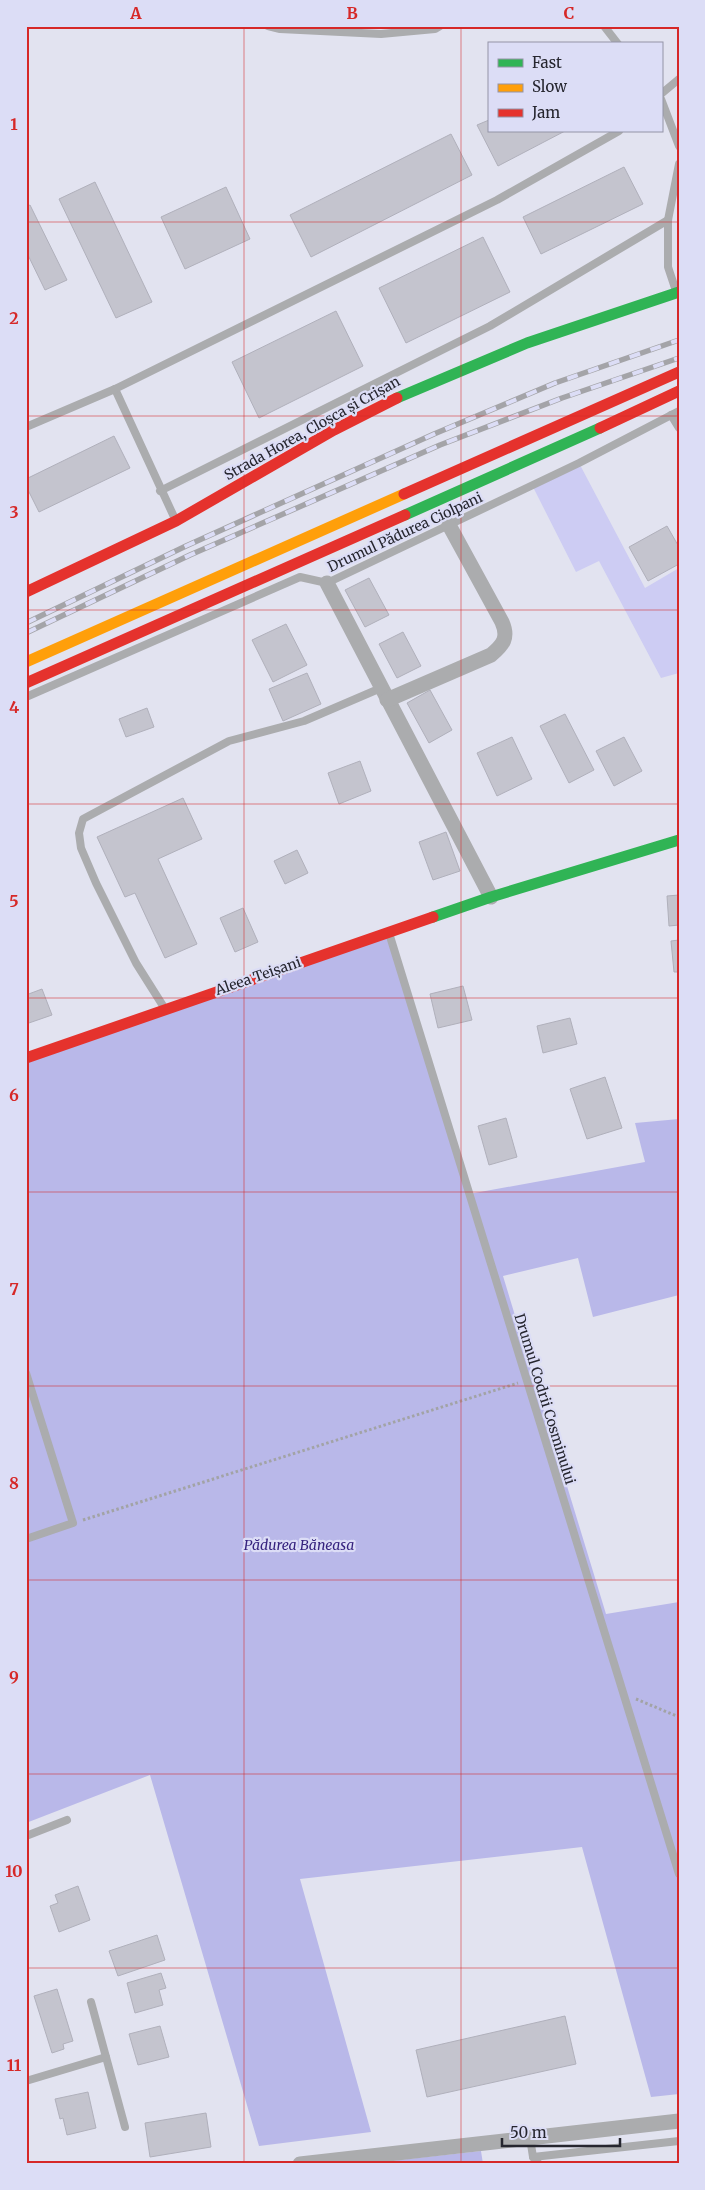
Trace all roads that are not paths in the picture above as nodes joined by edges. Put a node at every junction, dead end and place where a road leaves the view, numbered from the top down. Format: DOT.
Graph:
graph roads {
  1 [pos="268,26"];
  2 [pos="440,26"];
  3 [pos="604,26"];
  4 [pos="616,42"];
  5 [pos="679,79"];
  6 [pos="662,93"];
  7 [pos="662,101"];
  8 [pos="618,132"];
  9 [pos="679,146"];
  10 [pos="679,164"];
  11 [pos="668,220"];
  12 [pos="678,292"];
  13 [pos="679,372"];
  14 [pos="115,389"];
  15 [pos="679,391"];
  16 [pos="675,413"];
  17 [pos="26,427"];
  18 [pos="679,428"];
  19 [pos="160,491"];
  20 [pos="176,521"];
  21 [pos="449,525"];
  22 [pos="327,583"];
  23 [pos="26,592"];
  24 [pos="26,662"];
  25 [pos="26,683"];
  26 [pos="384,694"];
  27 [pos="26,697"];
  28 [pos="679,840"];
  29 [pos="491,897"];
  30 [pos="388,932"];
  31 [pos="165,1009"];
  32 [pos="26,1058"];
  33 [pos="26,1373"];
  34 [pos="26,1539"];
  35 [pos="67,1820"];
  36 [pos="26,1836"];
  37 [pos="679,1874"];
  38 [pos="91,2002"];
  39 [pos="106,2057"];
  40 [pos="26,2081"];
  41 [pos="679,2121"];
  42 [pos="124,2128"];
  43 [pos="530,2138"];
  44 [pos="679,2141"];
  45 [pos="534,2162"];
  46 [pos="300,2164"];
  1 -- 2 [label="lane"];
  3 -- 4 [label="lane"];
  5 -- 6 [label="lane"];
  7 -- 9 [label="lane"];
  8 -- 14 [label="lane"];
  10 -- 11 [label="lane"];
  11 -- 12 [label="lane"];
  11 -- 19 [label="lane"];
  12 -- 20 [label="main road, Strada Horea, Cloșca și Crișan"];
  13 -- 24 [label="main road"];
  14 -- 17 [label="lane"];
  14 -- 19 [label="lane"];
  15 -- 25 [label="main road"];
  16 -- 18 [label="lane"];
  16 -- 21 [label="lane, Drumul Pădurea Ciolpani"];
  19 -- 20 [label="lane"];
  20 -- 23 [label="main road, Strada Horea, Cloșca și Crișan"];
  21 -- 22 [label="lane, Drumul Pădurea Ciolpani"];
  21 -- 26 [label="street"];
  22 -- 26 [label="street"];
  22 -- 27 [label="lane, Drumul Pădurea Ciolpani"];
  26 -- 29 [label="street"];
  26 -- 31 [label="lane"];
  28 -- 29 [label="main road, Aleea Teișani"];
  29 -- 30 [label="main road, Aleea Teișani"];
  30 -- 31 [label="main road, Aleea Teișani"];
  30 -- 37 [label="lane, Drumul Codrii Cosminului"];
  31 -- 32 [label="main road, Aleea Teișani"];
  33 -- 34 [label="lane"];
  35 -- 36 [label="lane"];
  38 -- 39 [label="lane"];
  39 -- 40 [label="lane"];
  39 -- 42 [label="lane"];
  41 -- 43 [label="street"];
  43 -- 45 [label="lane"];
  43 -- 46 [label="street"];
  44 -- 45 [label="lane"];
}
